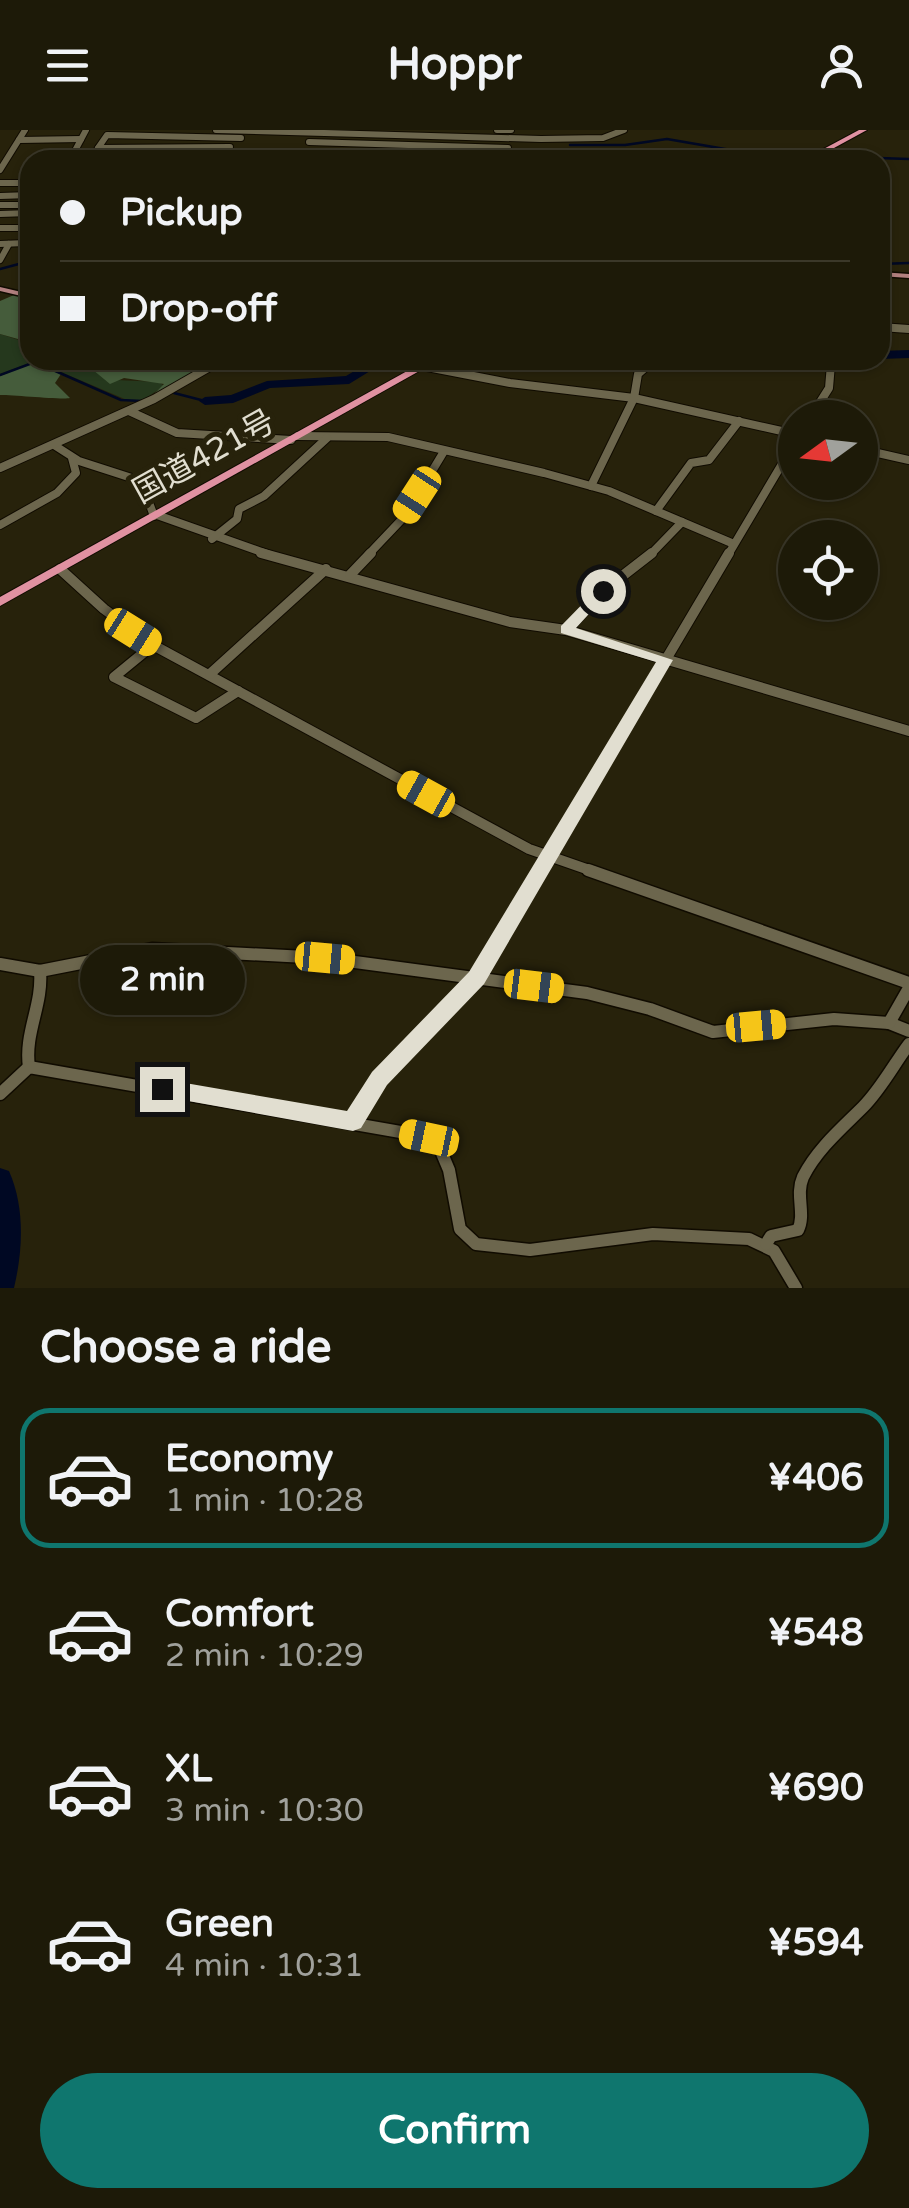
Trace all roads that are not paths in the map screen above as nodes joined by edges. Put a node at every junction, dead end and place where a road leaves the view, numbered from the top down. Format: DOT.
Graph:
graph roads {
  1 [pos="25,130"];
  2 [pos="86,130"];
  3 [pos="216,130"];
  4 [pos="252,130"];
  5 [pos="497,130"];
  6 [pos="542,130"];
  7 [pos="624,130"];
  8 [pos="864,130"];
  9 [pos="323,132"];
  10 [pos="510,133"];
  11 [pos="573,134"];
  12 [pos="603,134"];
  13 [pos="241,138"];
  14 [pos="81,139"];
  15 [pos="541,139"];
  16 [pos="19,140"];
  17 [pos="309,142"];
  18 [pos="398,145"];
  19 [pos="230,146"];
  20 [pos="0,147"];
  21 [pos="14,147"];
  22 [pos="488,147"];
  23 [pos="98,148"];
  24 [pos="75,150"];
  25 [pos="225,150"];
  26 [pos="300,150"];
  27 [pos="396,150"];
  28 [pos="487,150"];
  29 [pos="496,150"];
  30 [pos="826,150"];
  31 [pos="4,158"];
  32 [pos="0,170"];
  33 [pos="20,243"];
  34 [pos="0,244"];
  35 [pos="9,244"];
  36 [pos="0,260"];
  37 [pos="204,370"];
  38 [pos="415,370"];
  39 [pos="455,370"];
  40 [pos="643,370"];
  41 [pos="829,370"];
  42 [pos="634,398"];
  43 [pos="822,400"];
  44 [pos="128,411"];
  45 [pos="739,421"];
  46 [pos="778,430"];
  47 [pos="294,438"];
  48 [pos="326,438"];
  49 [pos="54,446"];
  50 [pos="442,452"];
  51 [pos="878,453"];
  52 [pos="72,458"];
  53 [pos="909,460"];
  54 [pos="0,468"];
  55 [pos="778,470"];
  56 [pos="591,486"];
  57 [pos="656,511"];
  58 [pos="156,516"];
  59 [pos="682,522"];
  60 [pos="0,525"];
  61 [pos="212,539"];
  62 [pos="734,544"];
  63 [pos="60,569"];
  64 [pos="326,569"];
  65 [pos="350,575"];
  66 [pos="0,602"];
  67 [pos="566,630"];
  68 [pos="153,645"];
  69 [pos="665,660"];
  70 [pos="210,674"];
  71 [pos="238,691"];
  72 [pos="909,732"];
  73 [pos="549,856"];
  74 [pos="0,964"];
  75 [pos="40,972"];
  76 [pos="476,978"];
  77 [pos="909,986"];
  78 [pos="889,1023"];
  79 [pos="909,1031"];
  80 [pos="909,1044"];
  81 [pos="29,1067"];
  82 [pos="0,1094"];
  83 [pos="353,1121"];
  84 [pos="766,1244"];
  85 [pos="796,1288"];
  1 -- 16 [label="street"];
  2 -- 14 [label="street"];
  3 -- 4 [label="street"];
  4 -- 9 [label="street"];
  4 -- 13 [label="street"];
  5 -- 10 [label="street"];
  6 -- 15 [label="street"];
  7 -- 12 [label="street"];
  8 -- 30 [label="highway"];
  9 -- 10 [label="street"];
  9 -- 17 [label="street"];
  10 -- 15 [label="street"];
  11 -- 12 [label="street"];
  11 -- 15 [label="street"];
  13 -- 19 [label="street"];
  13 -- 23 [label="street"];
  14 -- 16 [label="street"];
  14 -- 24 [label="street"];
  16 -- 21 [label="street"];
  17 -- 18 [label="street"];
  17 -- 26 [label="street"];
  18 -- 22 [label="street"];
  18 -- 27 [label="street"];
  19 -- 23 [label="street"];
  19 -- 25 [label="street"];
  20 -- 21 [label="street"];
  21 -- 31 [label="street"];
  22 -- 28 [label="street"];
  22 -- 29 [label="street"];
  31 -- 32 [label="street"];
  33 -- 35 [label="street"];
  34 -- 35 [label="street"];
  35 -- 36 [label="street"];
  37 -- 44 [label="street"];
  38 -- 47 [label="highway, 国道421号"];
  39 -- 42 [label="street"];
  40 -- 42 [label="street"];
  41 -- 43 [label="street"];
  42 -- 45 [label="street"];
  42 -- 56 [label="street"];
  44 -- 47 [label="street"];
  44 -- 49 [label="street"];
  45 -- 46 [label="street"];
  45 -- 57 [label="street"];
  47 -- 48 [label="street"];
  47 -- 58 [label="highway, 国道421号"];
  48 -- 50 [label="street"];
  48 -- 61 [label="street"];
  49 -- 52 [label="street"];
  49 -- 54 [label="street"];
  50 -- 56 [label="street"];
  50 -- 65 [label="street"];
  51 -- 53 [label="street"];
  52 -- 58 [label="street"];
  52 -- 60 [label="street"];
  55 -- 62 [label="street"];
  56 -- 57 [label="street"];
  57 -- 59 [label="street"];
  58 -- 61 [label="street"];
  58 -- 63 [label="highway, 国道421号"];
  59 -- 62 [label="street"];
  59 -- 67 [label="street"];
  61 -- 64 [label="street"];
  62 -- 69 [label="street"];
  63 -- 66 [label="highway, 国道421号"];
  63 -- 68 [label="street"];
  64 -- 65 [label="street"];
  64 -- 70 [label="street"];
  65 -- 67 [label="street"];
  67 -- 69 [label="street"];
  68 -- 70 [label="street"];
  68 -- 71 [label="street"];
  69 -- 72 [label="street"];
  69 -- 73 [label="street"];
  70 -- 71 [label="street"];
  71 -- 73 [label="street"];
  73 -- 76 [label="street"];
  73 -- 77 [label="street"];
  74 -- 75 [label="street"];
  75 -- 76 [label="street"];
  75 -- 81 [label="street"];
  76 -- 78 [label="street"];
  76 -- 83 [label="street"];
  77 -- 78 [label="street"];
  78 -- 79 [label="street"];
  80 -- 84 [label="street"];
  81 -- 82 [label="street"];
  81 -- 83 [label="street"];
  83 -- 84 [label="street"];
  84 -- 85 [label="street"];
}
